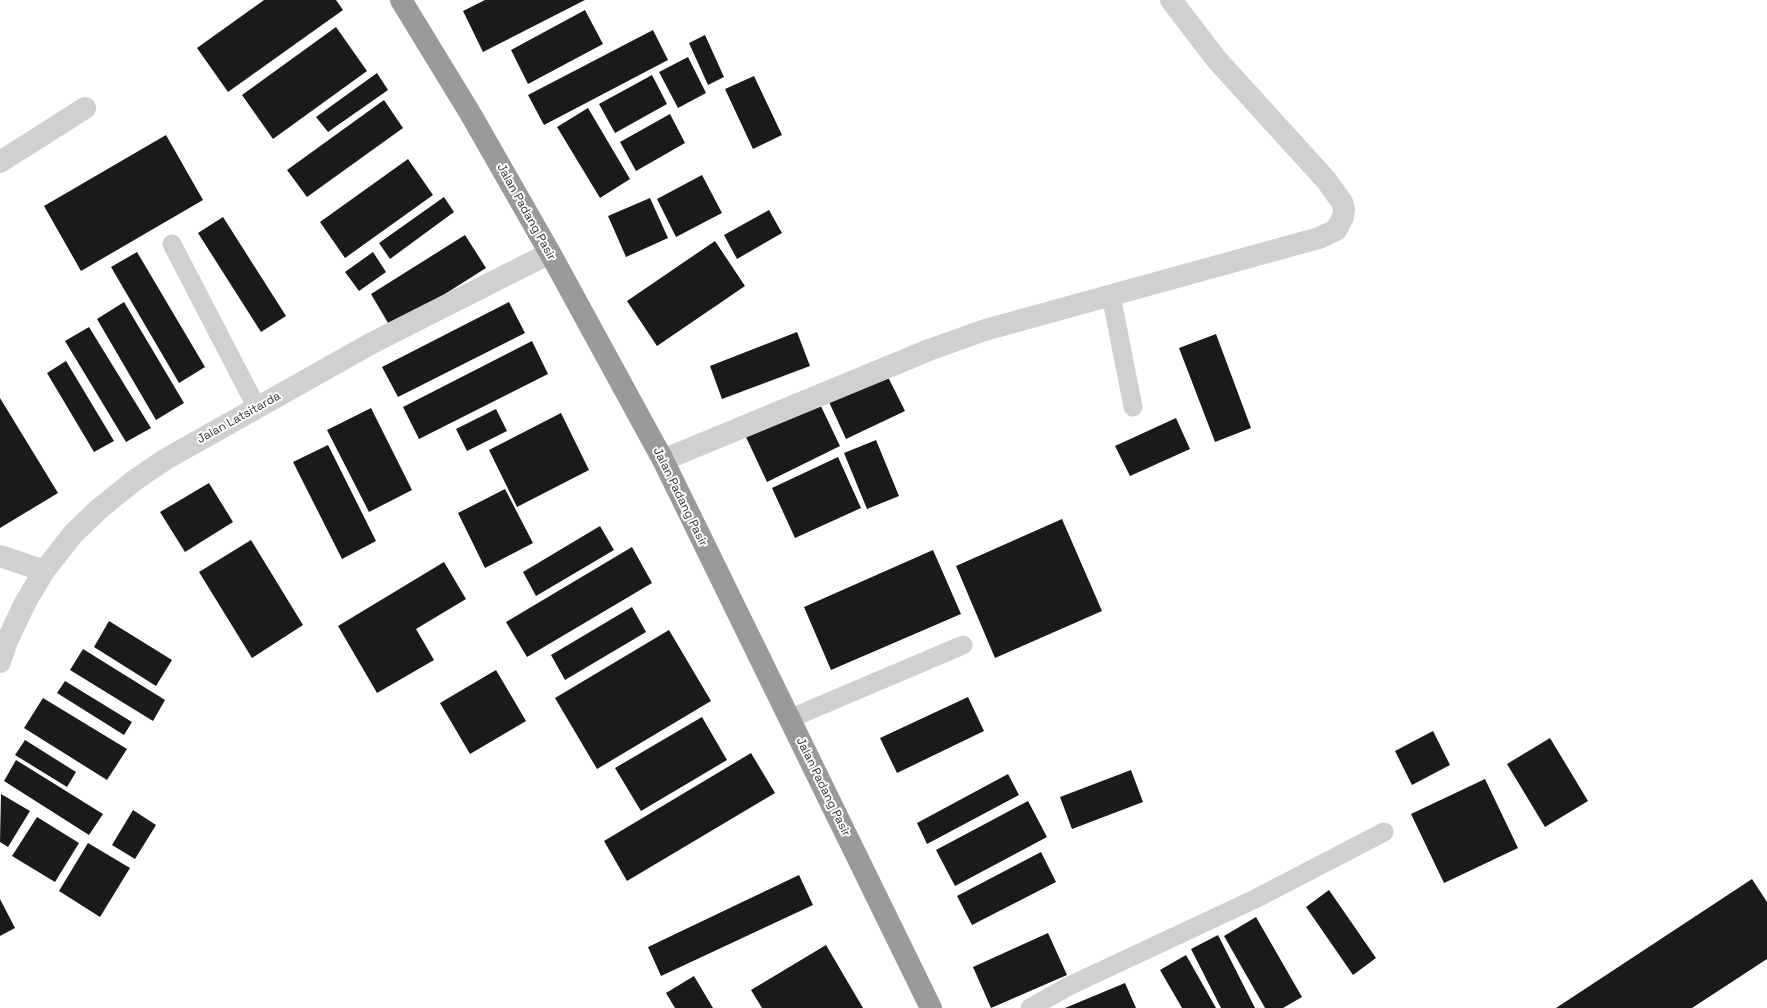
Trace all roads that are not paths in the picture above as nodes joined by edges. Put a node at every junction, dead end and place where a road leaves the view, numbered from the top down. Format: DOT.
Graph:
graph roads {
  1 [pos="1170,0"];
  2 [pos="407,2"];
  3 [pos="85,108"];
  4 [pos="0,162"];
  5 [pos="172,244"];
  6 [pos="550,253"];
  7 [pos="1111,295"];
  8 [pos="1133,407"];
  9 [pos="257,408"];
  10 [pos="663,460"];
  11 [pos="0,556"];
  12 [pos="44,571"];
  13 [pos="963,645"];
  14 [pos="0,662"];
  15 [pos="789,719"];
  16 [pos="1384,832"];
  17 [pos="931,1008"];
  18 [pos="1030,1008"];
  1 -- 7 [label="street"];
  2 -- 6 [label="highway, Jalan Padang Pasir"];
  3 -- 4 [label="street"];
  5 -- 9 [label="lane"];
  6 -- 9 [label="street, Jalan Latsitarda"];
  6 -- 10 [label="highway, Jalan Padang Pasir"];
  7 -- 8 [label="lane"];
  7 -- 10 [label="street"];
  9 -- 12 [label="street, Jalan Latsitarda"];
  10 -- 15 [label="highway, Jalan Padang Pasir"];
  11 -- 12 [label="street"];
  12 -- 14 [label="street, Jalan Latsitarda"];
  13 -- 15 [label="lane"];
  15 -- 17 [label="highway, Jalan Padang Pasir"];
  16 -- 18 [label="lane"];
}
